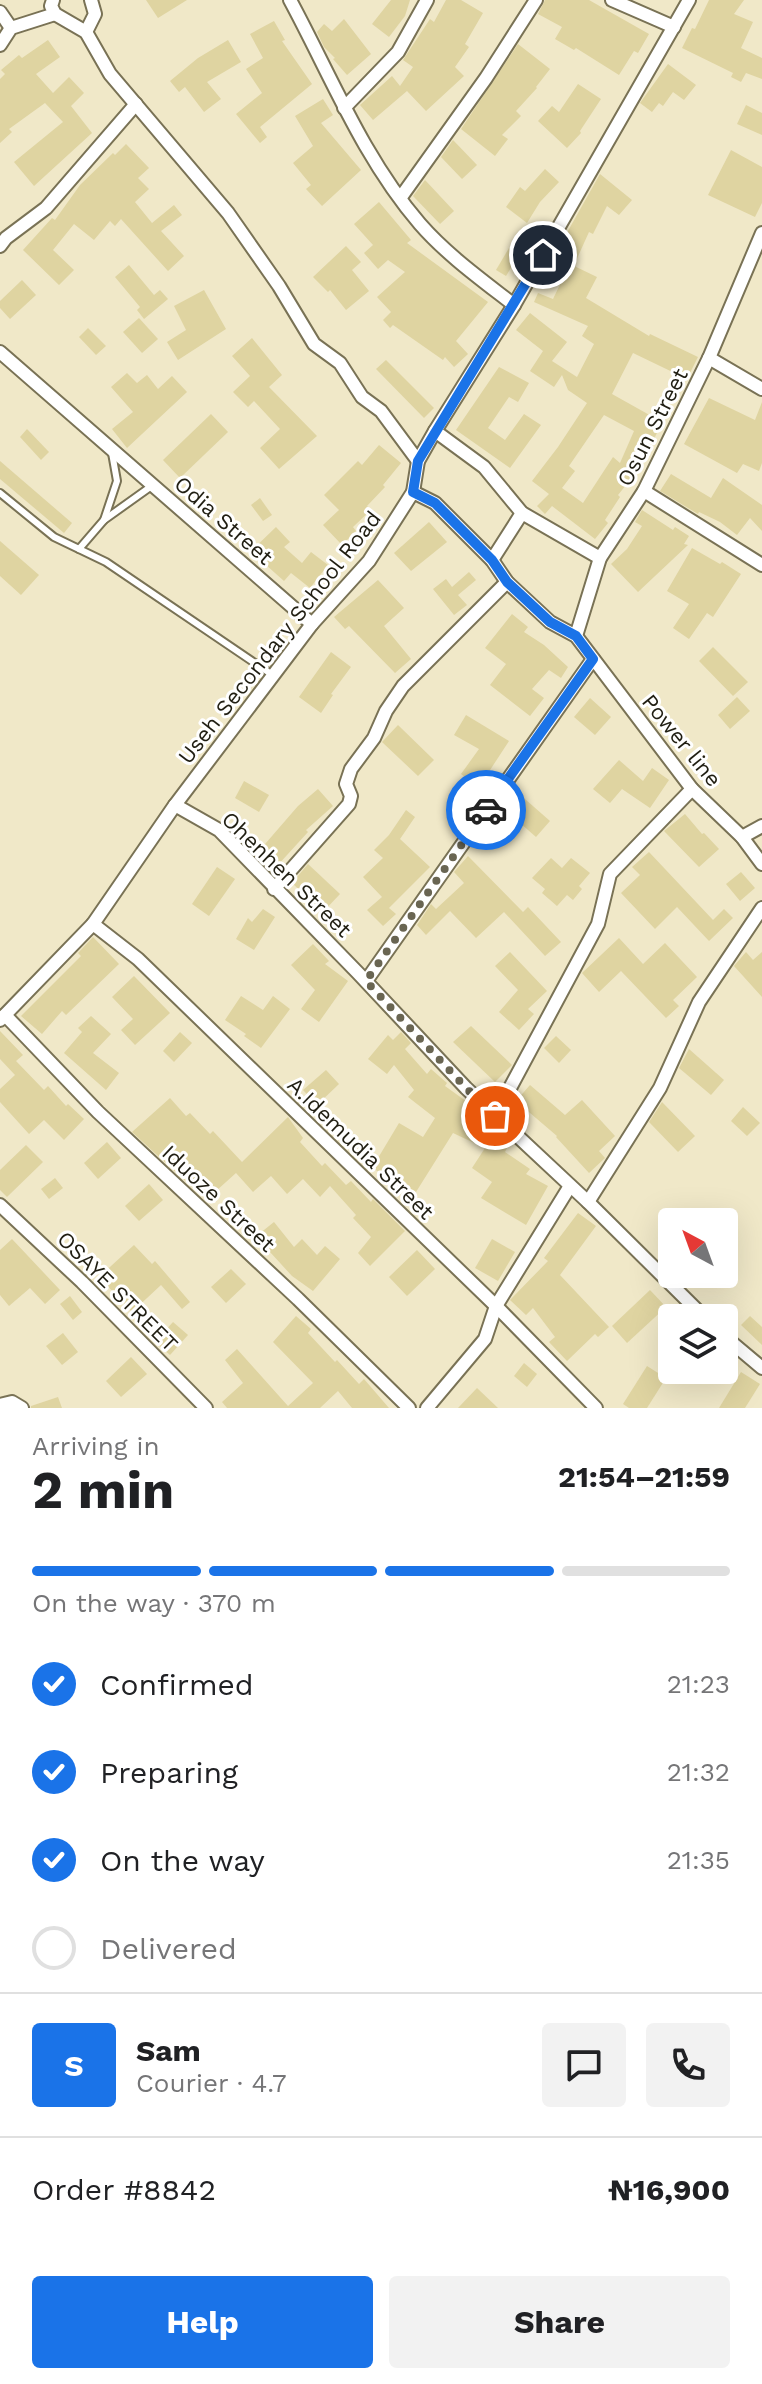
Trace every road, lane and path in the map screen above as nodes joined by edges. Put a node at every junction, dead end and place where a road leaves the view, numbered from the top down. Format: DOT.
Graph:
graph roads {
  1 [pos="53,0"];
  2 [pos="91,0"];
  3 [pos="290,0"];
  4 [pos="427,0"];
  5 [pos="536,0"];
  6 [pos="612,0"];
  7 [pos="689,0"];
  8 [pos="0,12"];
  9 [pos="55,14"];
  10 [pos="674,27"];
  11 [pos="11,28"];
  12 [pos="86,32"];
  13 [pos="0,45"];
  14 [pos="136,104"];
  15 [pos="344,108"];
  16 [pos="401,197"];
  17 [pos="762,233"];
  18 [pos="0,246"];
  19 [pos="514,305"];
  20 [pos="0,352"];
  21 [pos="709,358"];
  22 [pos="762,389"];
  23 [pos="435,431"];
  24 [pos="110,450"];
  25 [pos="418,461"];
  26 [pos="153,485"];
  27 [pos="644,491"];
  28 [pos="413,492"];
  29 [pos="0,493"];
  30 [pos="522,513"];
  31 [pos="104,520"];
  32 [pos="79,549"];
  33 [pos="600,558"];
  34 [pos="492,560"];
  35 [pos="762,565"];
  36 [pos="507,582"];
  37 [pos="312,624"];
  38 [pos="576,636"];
  39 [pos="593,659"];
  40 [pos="274,676"];
  41 [pos="692,789"];
  42 [pos="175,805"];
  43 [pos="762,826"];
  44 [pos="742,837"];
  45 [pos="762,864"];
  46 [pos="274,889"];
  47 [pos="762,908"];
  48 [pos="93,924"];
  49 [pos="366,981"];
  50 [pos="3,1017"];
  51 [pos="495,1116"];
  52 [pos="570,1186"];
  53 [pos="588,1202"];
  54 [pos="0,1205"];
  55 [pos="691,1304"];
  56 [pos="496,1306"];
  57 [pos="738,1348"];
  58 [pos="762,1368"];
  59 [pos="0,1405"];
  60 [pos="22,1408"];
  61 [pos="206,1408"];
  62 [pos="409,1408"];
  63 [pos="427,1408"];
  64 [pos="596,1408"];
  1 -- 9 [label="street"];
  2 -- 12 [label="street"];
  3 -- 15 [label="street"];
  4 -- 15 [label="street"];
  5 -- 16 [label="street"];
  6 -- 10 [label="street"];
  7 -- 10 [label="street, Useh Secondary School Road"];
  8 -- 11 [label="street"];
  9 -- 11 [label="street"];
  9 -- 12 [label="street"];
  10 -- 19 [label="street, Useh Secondary School Road"];
  11 -- 13 [label="street"];
  12 -- 14 [label="street"];
  14 -- 18 [label="street"];
  14 -- 25 [label="street"];
  15 -- 16 [label="street"];
  16 -- 19 [label="street"];
  17 -- 21 [label="street, Osun Street"];
  19 -- 23 [label="street, Useh Secondary School Road"];
  20 -- 24 [label="street, Odia Street"];
  21 -- 22 [label="street"];
  21 -- 27 [label="street, Osun Street"];
  23 -- 25 [label="street, Useh Secondary School Road"];
  23 -- 30 [label="street"];
  24 -- 26 [label="street, Odia Street"];
  24 -- 31 [label="lane"];
  25 -- 28 [label="street, Useh Secondary School Road"];
  26 -- 31 [label="lane"];
  26 -- 37 [label="street, Odia Street"];
  27 -- 33 [label="street, Osun Street"];
  27 -- 35 [label="street"];
  28 -- 34 [label="street"];
  28 -- 37 [label="street, Useh Secondary School Road"];
  29 -- 32 [label="lane"];
  30 -- 33 [label="street"];
  30 -- 34 [label="street"];
  31 -- 32 [label="lane"];
  32 -- 40 [label="lane"];
  33 -- 38 [label="street, Osun Street"];
  34 -- 36 [label="street"];
  36 -- 38 [label="street"];
  36 -- 46 [label="street"];
  37 -- 40 [label="street, Useh Secondary School Road"];
  38 -- 39 [label="street, Power line"];
  39 -- 41 [label="street, Power line"];
  39 -- 49 [label="street"];
  40 -- 42 [label="street, Useh Secondary School Road"];
  41 -- 44 [label="street, Power line"];
  41 -- 51 [label="street"];
  42 -- 46 [label="street, Ohenhen Street"];
  42 -- 48 [label="street, Useh Secondary School Road"];
  43 -- 44 [label="street"];
  44 -- 45 [label="street, Power line"];
  46 -- 49 [label="street, Ohenhen Street"];
  47 -- 53 [label="street"];
  48 -- 50 [label="street, Useh Secondary School Road"];
  48 -- 56 [label="street, A.Idemudia Street"];
  49 -- 51 [label="street, Ohenhen Street"];
  50 -- 62 [label="street, Iduoze Street"];
  51 -- 52 [label="street, Ohenhen Street"];
  52 -- 53 [label="street, Ohenhen Street"];
  52 -- 56 [label="street"];
  53 -- 55 [label="street, Ohenhen Street"];
  54 -- 61 [label="street, OSAYE STREET"];
  56 -- 63 [label="street"];
  56 -- 64 [label="street, A.Idemudia Street"];
  57 -- 58 [label="street"];
  59 -- 60 [label="street"];
}
